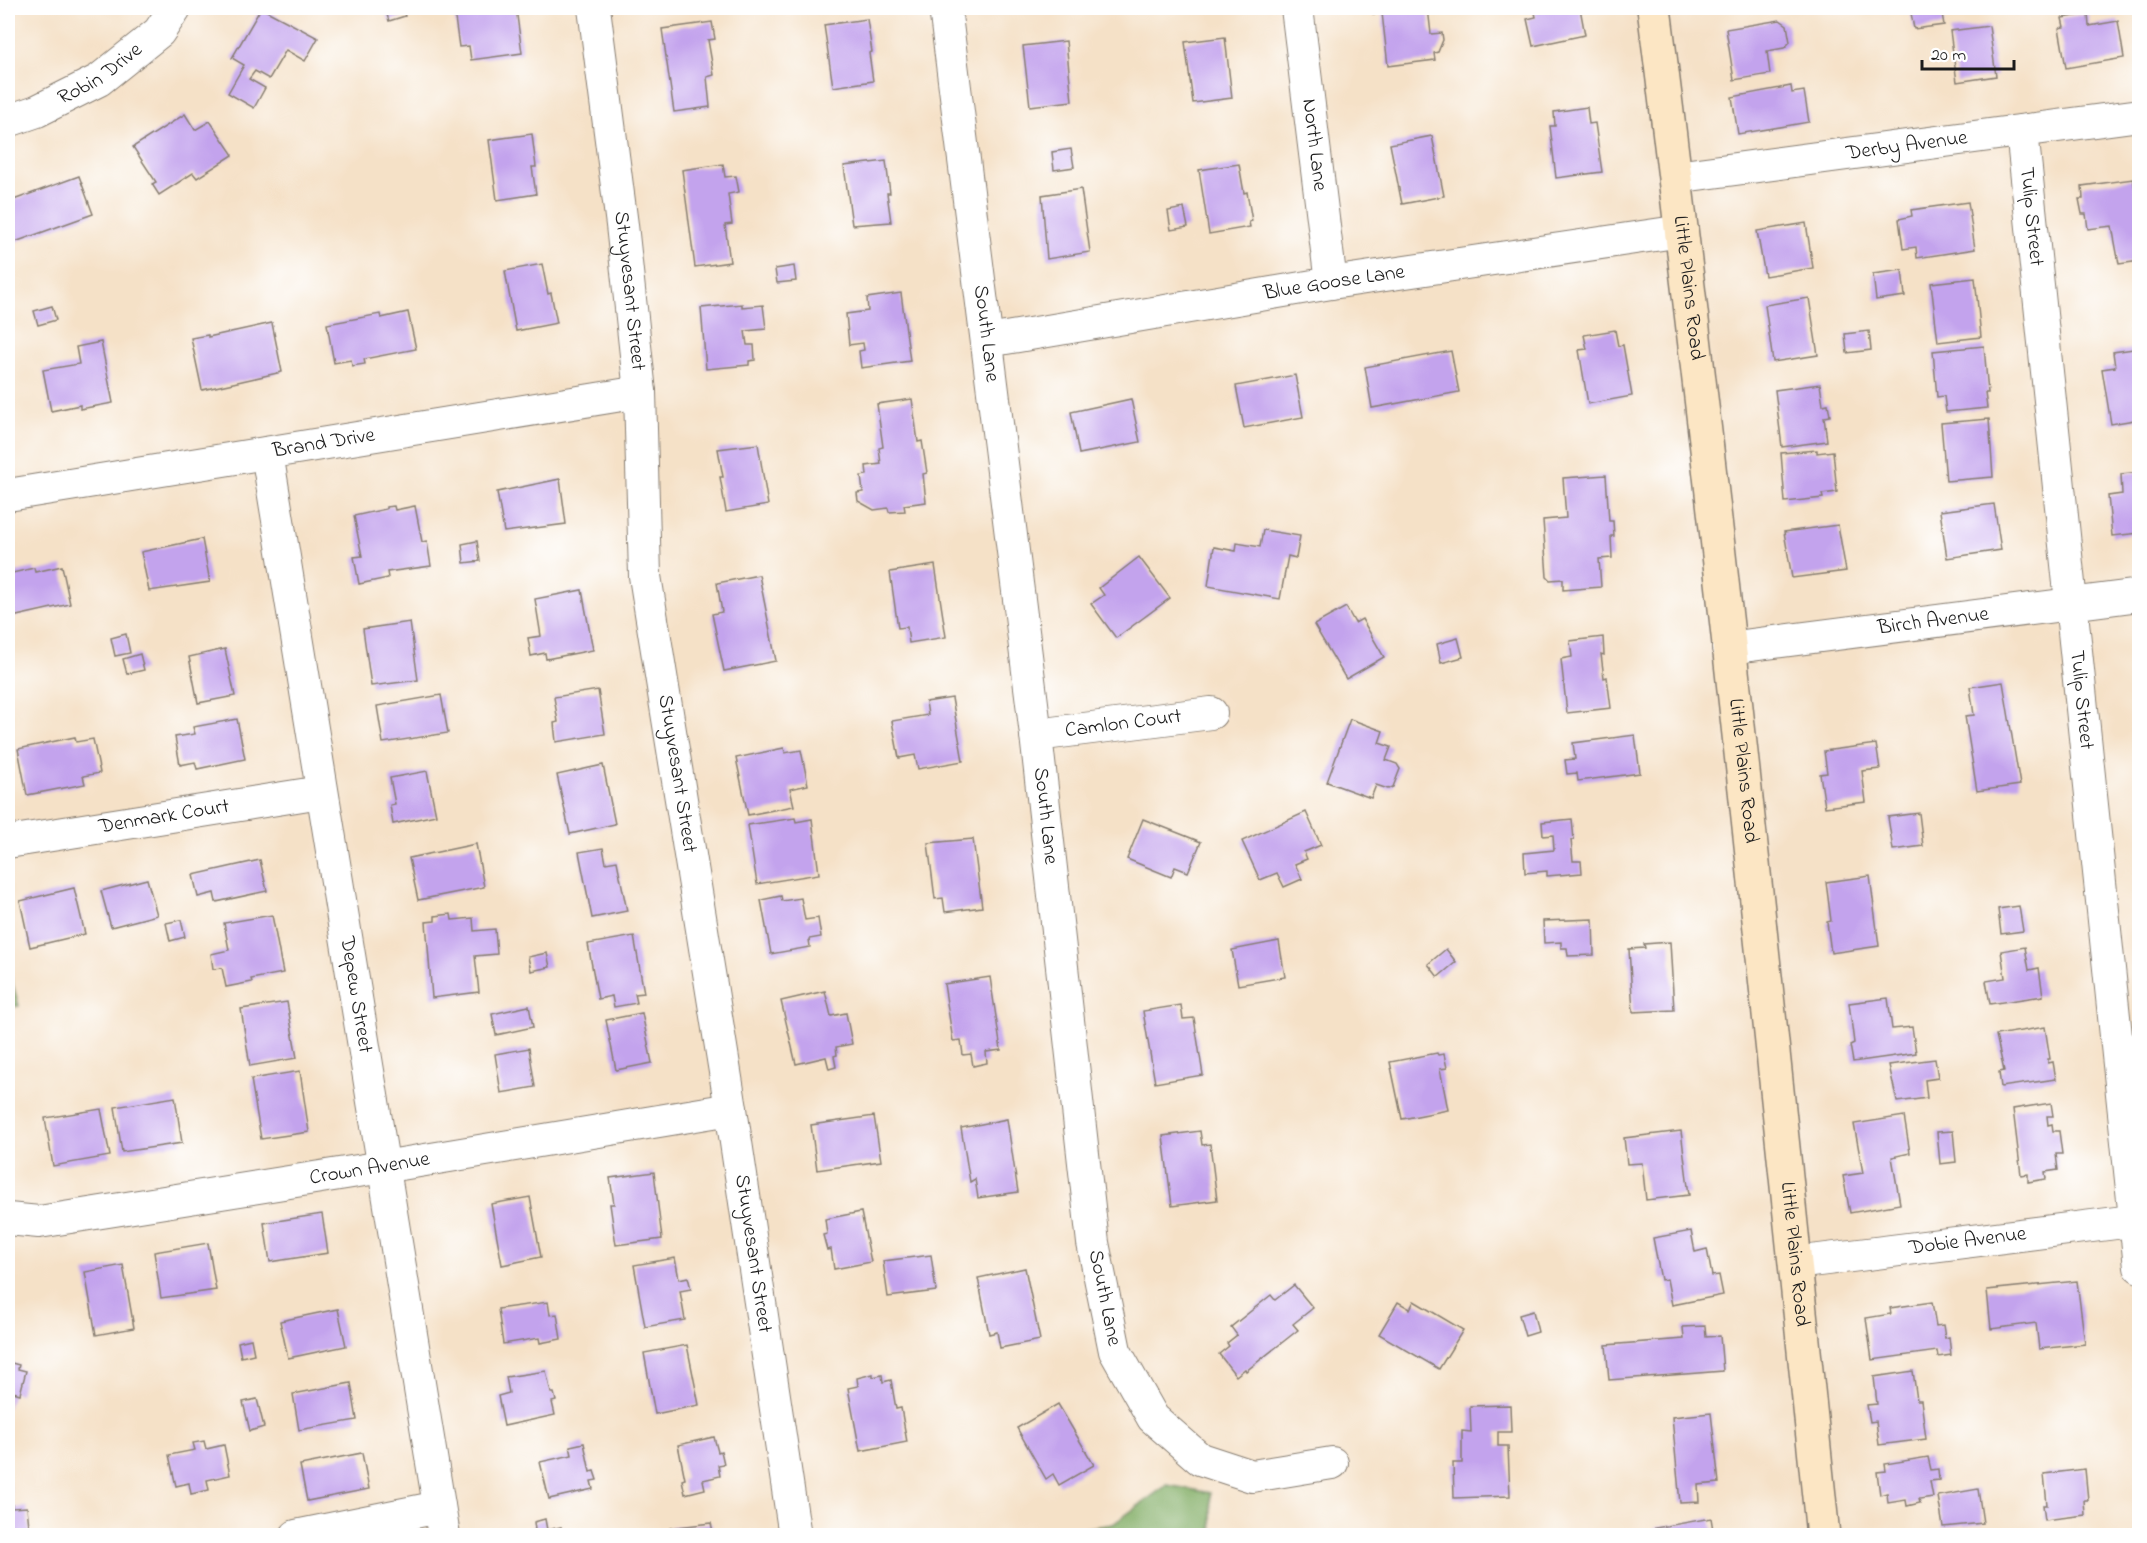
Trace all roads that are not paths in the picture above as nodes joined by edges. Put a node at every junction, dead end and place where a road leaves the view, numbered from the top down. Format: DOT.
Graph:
graph roads {
  1 [pos="175,8"];
  2 [pos="594,8"];
  3 [pos="945,8"];
  4 [pos="1297,8"];
  5 [pos="1654,8"];
  6 [pos="2139,115"];
  7 [pos="8,121"];
  8 [pos="2022,131"];
  9 [pos="1675,177"];
  10 [pos="1682,231"];
  11 [pos="1331,283"];
  12 [pos="988,341"];
  13 [pos="639,392"];
  14 [pos="267,453"];
  15 [pos="8,495"];
  16 [pos="2139,595"];
  17 [pos="2071,603"];
  18 [pos="1728,648"];
  19 [pos="1211,713"];
  20 [pos="1036,735"];
  21 [pos="321,792"];
  22 [pos="8,842"];
  23 [pos="731,1109"];
  24 [pos="383,1167"];
  25 [pos="8,1219"];
  26 [pos="2137,1220"];
  27 [pos="1795,1263"];
  28 [pos="2139,1267"];
  29 [pos="1332,1463"];
  30 [pos="442,1521"];
  31 [pos="296,1536"];
  32 [pos="795,1536"];
  33 [pos="1823,1536"];
  1 -- 7 [label="street, Robin Drive"];
  2 -- 13 [label="street, Stuyvesant Street"];
  3 -- 12 [label="street, South Lane"];
  4 -- 11 [label="street, North Lane"];
  5 -- 9 [label="street, Little Plains Road"];
  6 -- 8 [label="street, Derby Avenue"];
  8 -- 9 [label="street, Derby Avenue"];
  8 -- 17 [label="street, Tulip Street"];
  9 -- 10 [label="street, Little Plains Road"];
  10 -- 11 [label="street, Blue Goose Lane"];
  10 -- 18 [label="street, Little Plains Road"];
  11 -- 12 [label="street, Blue Goose Lane"];
  12 -- 20 [label="street, South Lane"];
  13 -- 14 [label="street, Brand Drive"];
  13 -- 23 [label="street, Stuyvesant Street"];
  14 -- 15 [label="street, Brand Drive"];
  14 -- 21 [label="street, Depew Street"];
  16 -- 17 [label="street, Birch Avenue"];
  17 -- 18 [label="street, Birch Avenue"];
  17 -- 26 [label="street, Tulip Street"];
  18 -- 27 [label="street, Little Plains Road"];
  19 -- 20 [label="street, Camlon Court"];
  20 -- 29 [label="street, South Lane"];
  21 -- 22 [label="street, Denmark Court"];
  21 -- 24 [label="street, Depew Street"];
  23 -- 24 [label="street, Crown Avenue"];
  23 -- 32 [label="street, Stuyvesant Street"];
  24 -- 25 [label="street, Crown Avenue"];
  24 -- 30 [label="street, Depew Street"];
  26 -- 27 [label="street, Dobie Avenue"];
  26 -- 28 [label="street, Tulip Street"];
  27 -- 33 [label="street, Little Plains Road"];
  30 -- 31 [label="street"];
}
